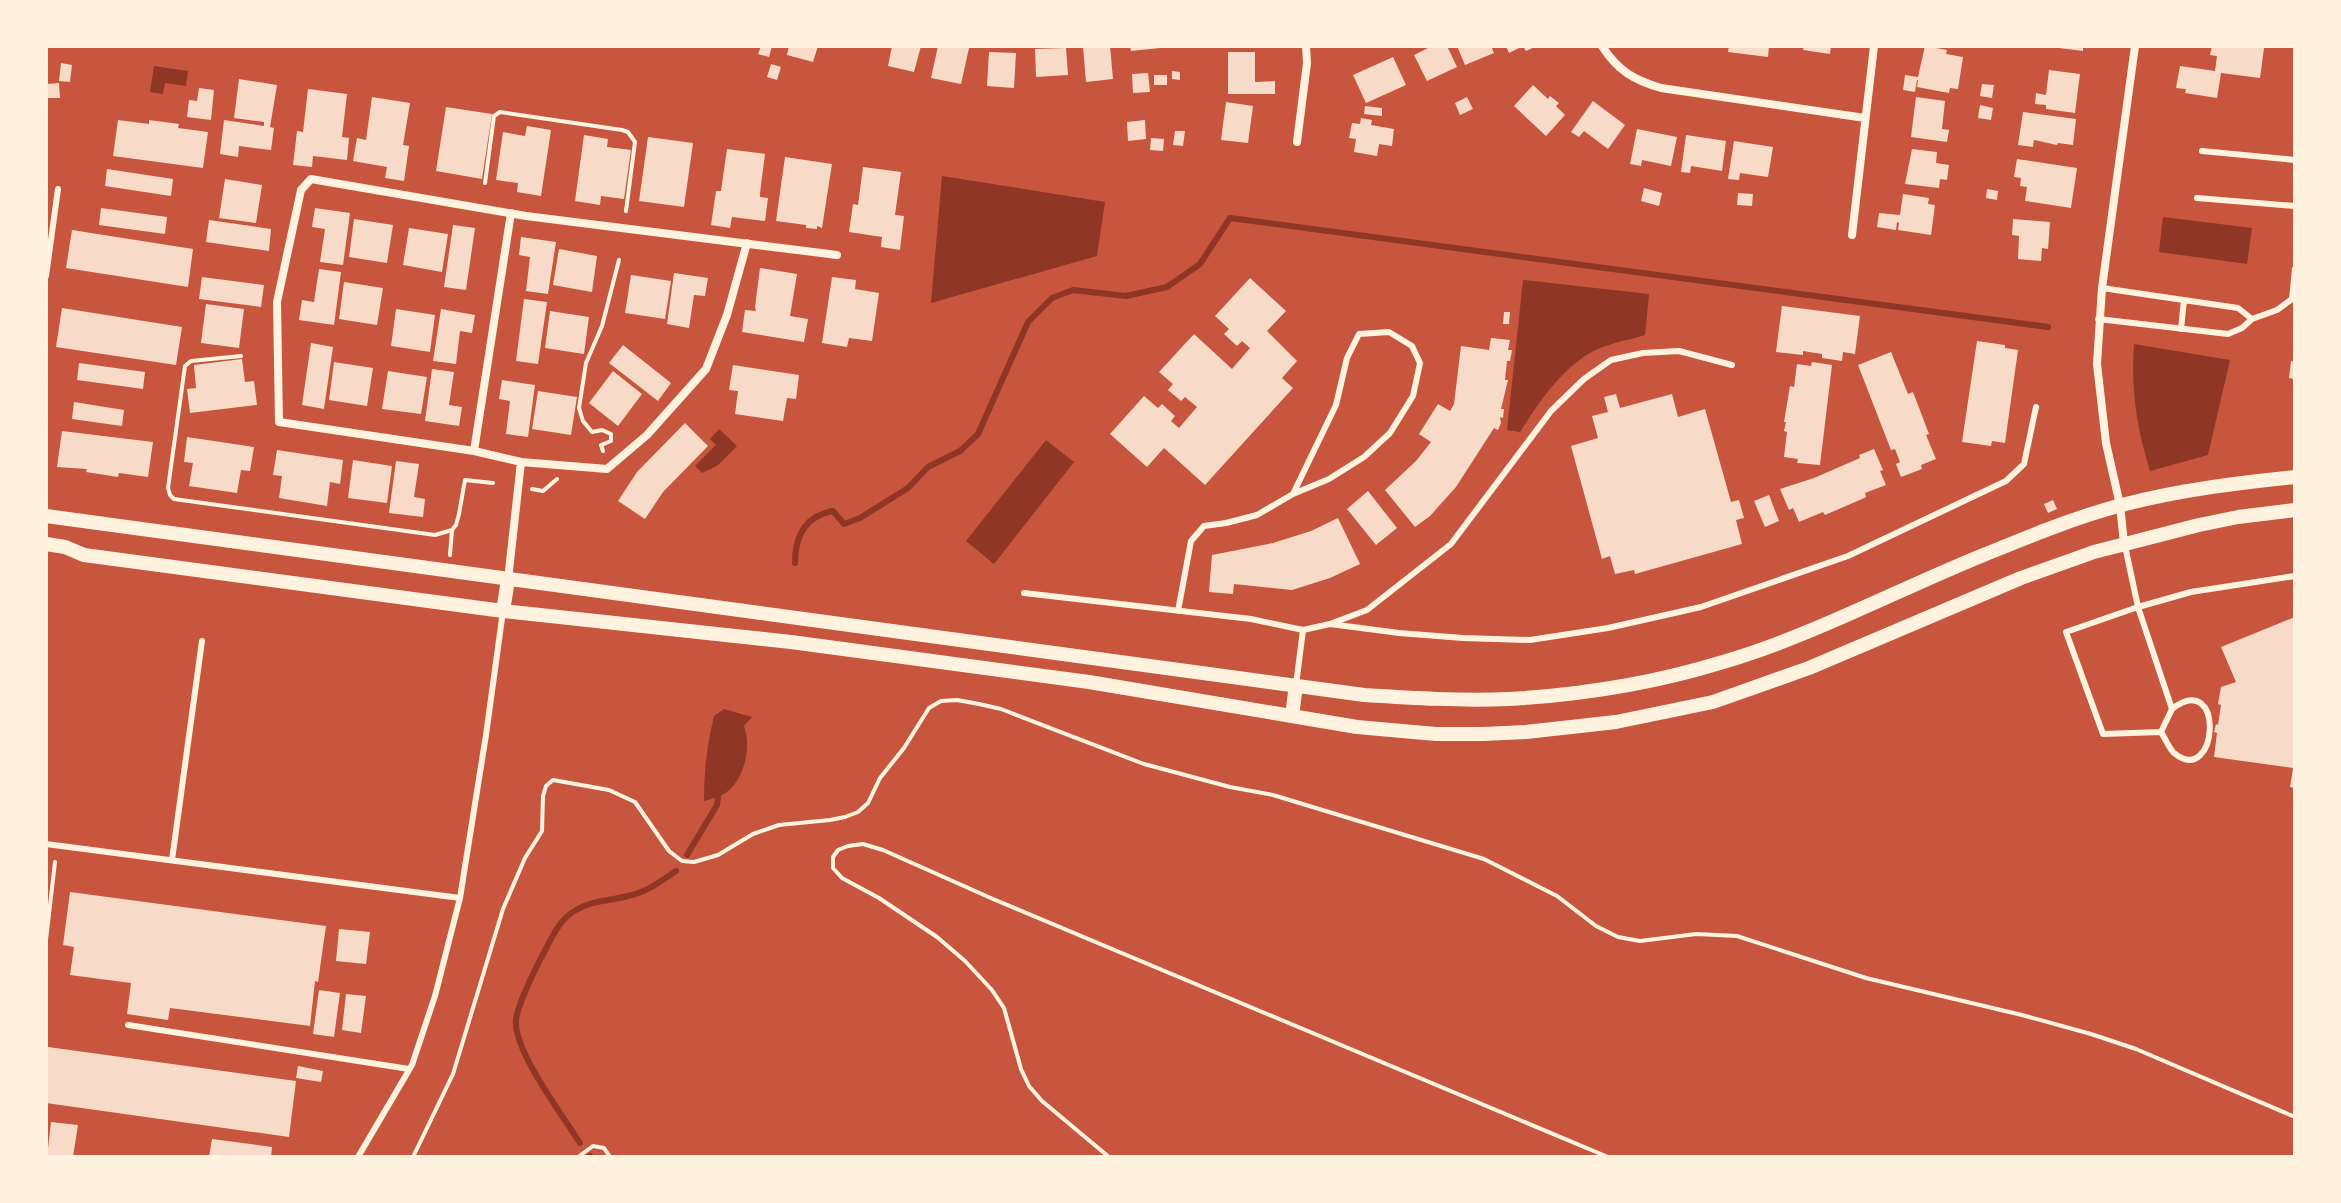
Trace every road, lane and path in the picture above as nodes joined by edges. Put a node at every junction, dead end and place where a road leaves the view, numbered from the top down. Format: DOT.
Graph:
graph roads {
  1 [pos="1306,46"];
  2 [pos="1602,46"];
  3 [pos="1874,46"];
  4 [pos="2135,46"];
  5 [pos="1865,118"];
  6 [pos="1297,142"];
  7 [pos="2202,151"];
  8 [pos="2295,160"];
  9 [pos="485,183"];
  10 [pos="58,189"];
  11 [pos="2197,198"];
  12 [pos="2295,206"];
  13 [pos="626,211"];
  14 [pos="511,213"];
  15 [pos="1852,235"];
  16 [pos="747,243"];
  17 [pos="837,255"];
  18 [pos="619,260"];
  19 [pos="2295,269"];
  20 [pos="46,276"];
  21 [pos="2102,288"];
  22 [pos="2184,300"];
  23 [pos="2294,300"];
  24 [pos="2098,319"];
  25 [pos="2252,319"];
  26 [pos="2181,329"];
  27 [pos="241,356"];
  28 [pos="1732,365"];
  29 [pos="2036,407"];
  30 [pos="474,451"];
  31 [pos="603,451"];
  32 [pos="521,462"];
  33 [pos="2295,477"];
  34 [pos="561,478"];
  35 [pos="493,483"];
  36 [pos="532,489"];
  37 [pos="1293,494"];
  38 [pos="2120,505"];
  39 [pos="2295,510"];
  40 [pos="46,516"];
  41 [pos="452,530"];
  42 [pos="2124,543"];
  43 [pos="46,544"];
  44 [pos="450,555"];
  45 [pos="2295,576"];
  46 [pos="508,580"];
  47 [pos="1024,593"];
  48 [pos="2138,607"];
  49 [pos="503,611"];
  50 [pos="1178,611"];
  51 [pos="1330,624"];
  52 [pos="1303,630"];
  53 [pos="202,641"];
  54 [pos="1296,685"];
  55 [pos="2172,709"];
  56 [pos="1292,716"];
  57 [pos="2161,732"];
  58 [pos="46,844"];
  59 [pos="172,860"];
  60 [pos="55,862"];
  61 [pos="460,898"];
  62 [pos="46,940"];
  63 [pos="128,1025"];
  64 [pos="409,1069"];
  65 [pos="2295,1117"];
  66 [pos="358,1157"];
  67 [pos="413,1157"];
  68 [pos="578,1157"];
  69 [pos="610,1157"];
  70 [pos="1109,1157"];
  71 [pos="1608,1157"];
  1 -- 6 [label="street"];
  2 -- 5 [label="street"];
  3 -- 5 [label="street"];
  4 -- 21 [label="street"];
  5 -- 15 [label="street"];
  7 -- 8 [label="lane"];
  9 -- 13 [label="path"];
  10 -- 20 [label="lane"];
  11 -- 12 [label="lane"];
  14 -- 16 [label="street"];
  14 -- 30 [label="street"];
  14 -- 30 [label="street"];
  16 -- 17 [label="street"];
  16 -- 32 [label="street"];
  18 -- 31 [label="path"];
  19 -- 23 [label="lane"];
  21 -- 22 [label="lane"];
  21 -- 24 [label="street"];
  22 -- 25 [label="lane"];
  22 -- 26 [label="lane"];
  23 -- 25 [label="lane"];
  24 -- 26 [label="lane"];
  24 -- 38 [label="street"];
  25 -- 26 [label="lane"];
  27 -- 41 [label="path"];
  28 -- 51 [label="lane"];
  29 -- 51 [label="lane"];
  30 -- 32 [label="street"];
  32 -- 46 [label="street"];
  33 -- 38 [label="street"];
  34 -- 36 [label="path"];
  35 -- 41 [label="path"];
  37 -- 37 [label="lane"];
  37 -- 50 [label="lane"];
  38 -- 42 [label="street"];
  38 -- 54 [label="street"];
  39 -- 42 [label="street"];
  40 -- 46 [label="street"];
  41 -- 44 [label="path"];
  42 -- 48 [label="lane"];
  42 -- 56 [label="street"];
  43 -- 49 [label="street"];
  45 -- 48 [label="lane"];
  46 -- 49 [label="street"];
  46 -- 54 [label="street"];
  47 -- 50 [label="lane"];
  48 -- 55 [label="lane"];
  48 -- 57 [label="lane"];
  49 -- 56 [label="street"];
  49 -- 61 [label="lane"];
  50 -- 52 [label="lane"];
  51 -- 52 [label="lane"];
  52 -- 54 [label="lane"];
  53 -- 59 [label="lane"];
  54 -- 56 [label="street"];
  55 -- 57 [label="lane"];
  55 -- 57 [label="lane"];
  58 -- 59 [label="lane"];
  59 -- 61 [label="lane"];
  60 -- 62 [label="path"];
  61 -- 64 [label="lane"];
  63 -- 64 [label="lane"];
  64 -- 66 [label="lane"];
  65 -- 67 [label="path"];
  68 -- 69 [label="path"];
  70 -- 71 [label="path"];
}
